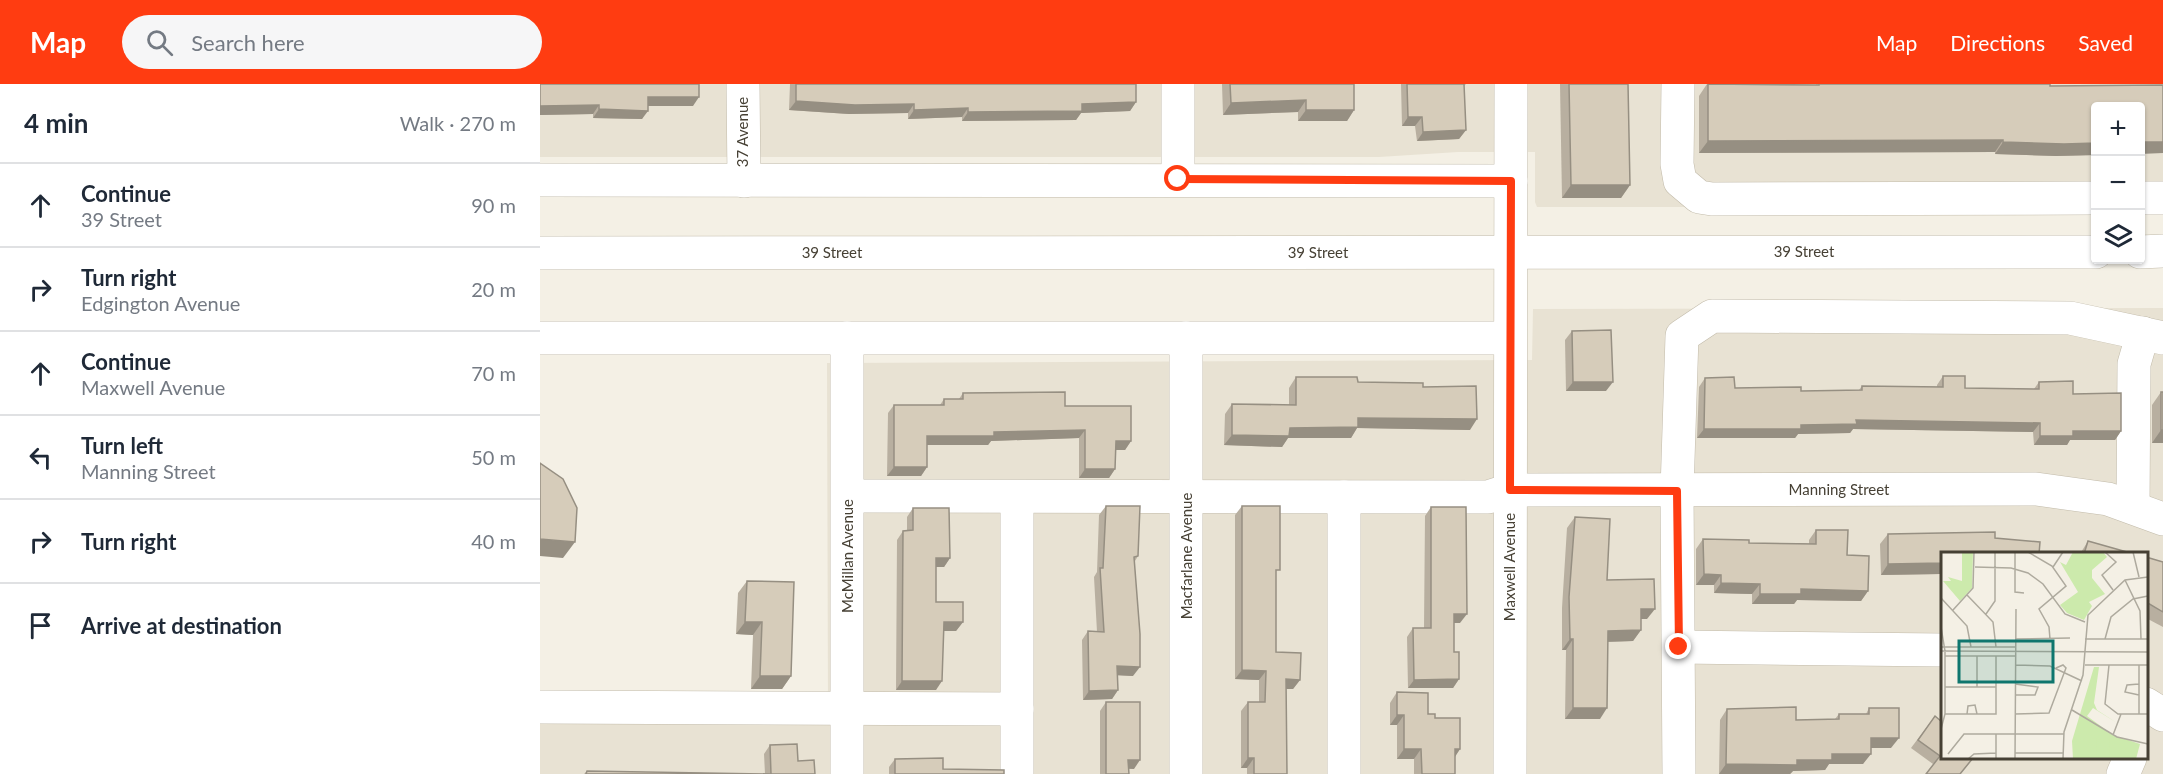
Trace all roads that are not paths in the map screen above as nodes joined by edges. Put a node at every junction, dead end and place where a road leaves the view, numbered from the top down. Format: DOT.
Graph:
graph roads {
  1 [pos="743,84"];
  2 [pos="1178,84"];
  3 [pos="1511,84"];
  4 [pos="1678,84"];
  5 [pos="1178,179"];
  6 [pos="540,180"];
  7 [pos="744,181"];
  8 [pos="1511,181"];
  9 [pos="2091,198"];
  10 [pos="2145,198"];
  11 [pos="2163,198"];
  12 [pos="2163,251"];
  13 [pos="2091,252"];
  14 [pos="2145,252"];
  15 [pos="540,253"];
  16 [pos="1511,253"];
  17 [pos="2153,335"];
  18 [pos="540,338"];
  19 [pos="847,338"];
  20 [pos="1186,338"];
  21 [pos="1509,338"];
  22 [pos="1510,490"];
  23 [pos="1677,491"];
  24 [pos="848,496"];
  25 [pos="1017,497"];
  26 [pos="1187,497"];
  27 [pos="1344,498"];
  28 [pos="2133,507"];
  29 [pos="2163,519"];
  30 [pos="1679,647"];
  31 [pos="1941,650"];
  32 [pos="540,707"];
  33 [pos="847,708"];
  34 [pos="1017,709"];
  35 [pos="2130,759"];
  36 [pos="847,774"];
  37 [pos="1017,774"];
  38 [pos="1186,774"];
  39 [pos="1344,774"];
  40 [pos="1510,774"];
  41 [pos="1679,774"];
  42 [pos="2123,774"];
  1 -- 7 [label="street, 37 Avenue"];
  2 -- 5 [label="street"];
  3 -- 8 [label="street, Maxwell Avenue"];
  4 -- 9 [label="street"];
  5 -- 7 [label="street"];
  5 -- 8 [label="street"];
  6 -- 7 [label="street"];
  8 -- 16 [label="street, Maxwell Avenue"];
  10 -- 11 [label="street"];
  12 -- 14 [label="street"];
  13 -- 16 [label="street, 39 Street"];
  15 -- 16 [label="street, 39 Street"];
  16 -- 21 [label="street, Maxwell Avenue"];
  17 -- 23 [label="street"];
  17 -- 28 [label="street"];
  18 -- 19 [label="street"];
  19 -- 20 [label="street"];
  19 -- 24 [label="street, McMillan Avenue"];
  20 -- 21 [label="street"];
  20 -- 26 [label="street, Macfarlane Avenue"];
  21 -- 22 [label="street, Maxwell Avenue"];
  22 -- 23 [label="street, Manning Street"];
  22 -- 27 [label="street, Manning Street"];
  22 -- 40 [label="street, Maxwell Avenue"];
  23 -- 28 [label="street, Manning Street"];
  23 -- 30 [label="street"];
  24 -- 25 [label="street, Manning Street"];
  24 -- 33 [label="street, McMillan Avenue"];
  25 -- 26 [label="street, Manning Street"];
  25 -- 34 [label="street"];
  26 -- 27 [label="street, Manning Street"];
  26 -- 38 [label="street, Macfarlane Avenue"];
  27 -- 39 [label="street"];
  28 -- 29 [label="street, Manning Street"];
  30 -- 31 [label="street"];
  30 -- 41 [label="street"];
  32 -- 33 [label="street"];
  33 -- 34 [label="street"];
  33 -- 36 [label="street, McMillan Avenue"];
  34 -- 37 [label="street"];
  35 -- 42 [label="street"];
}
